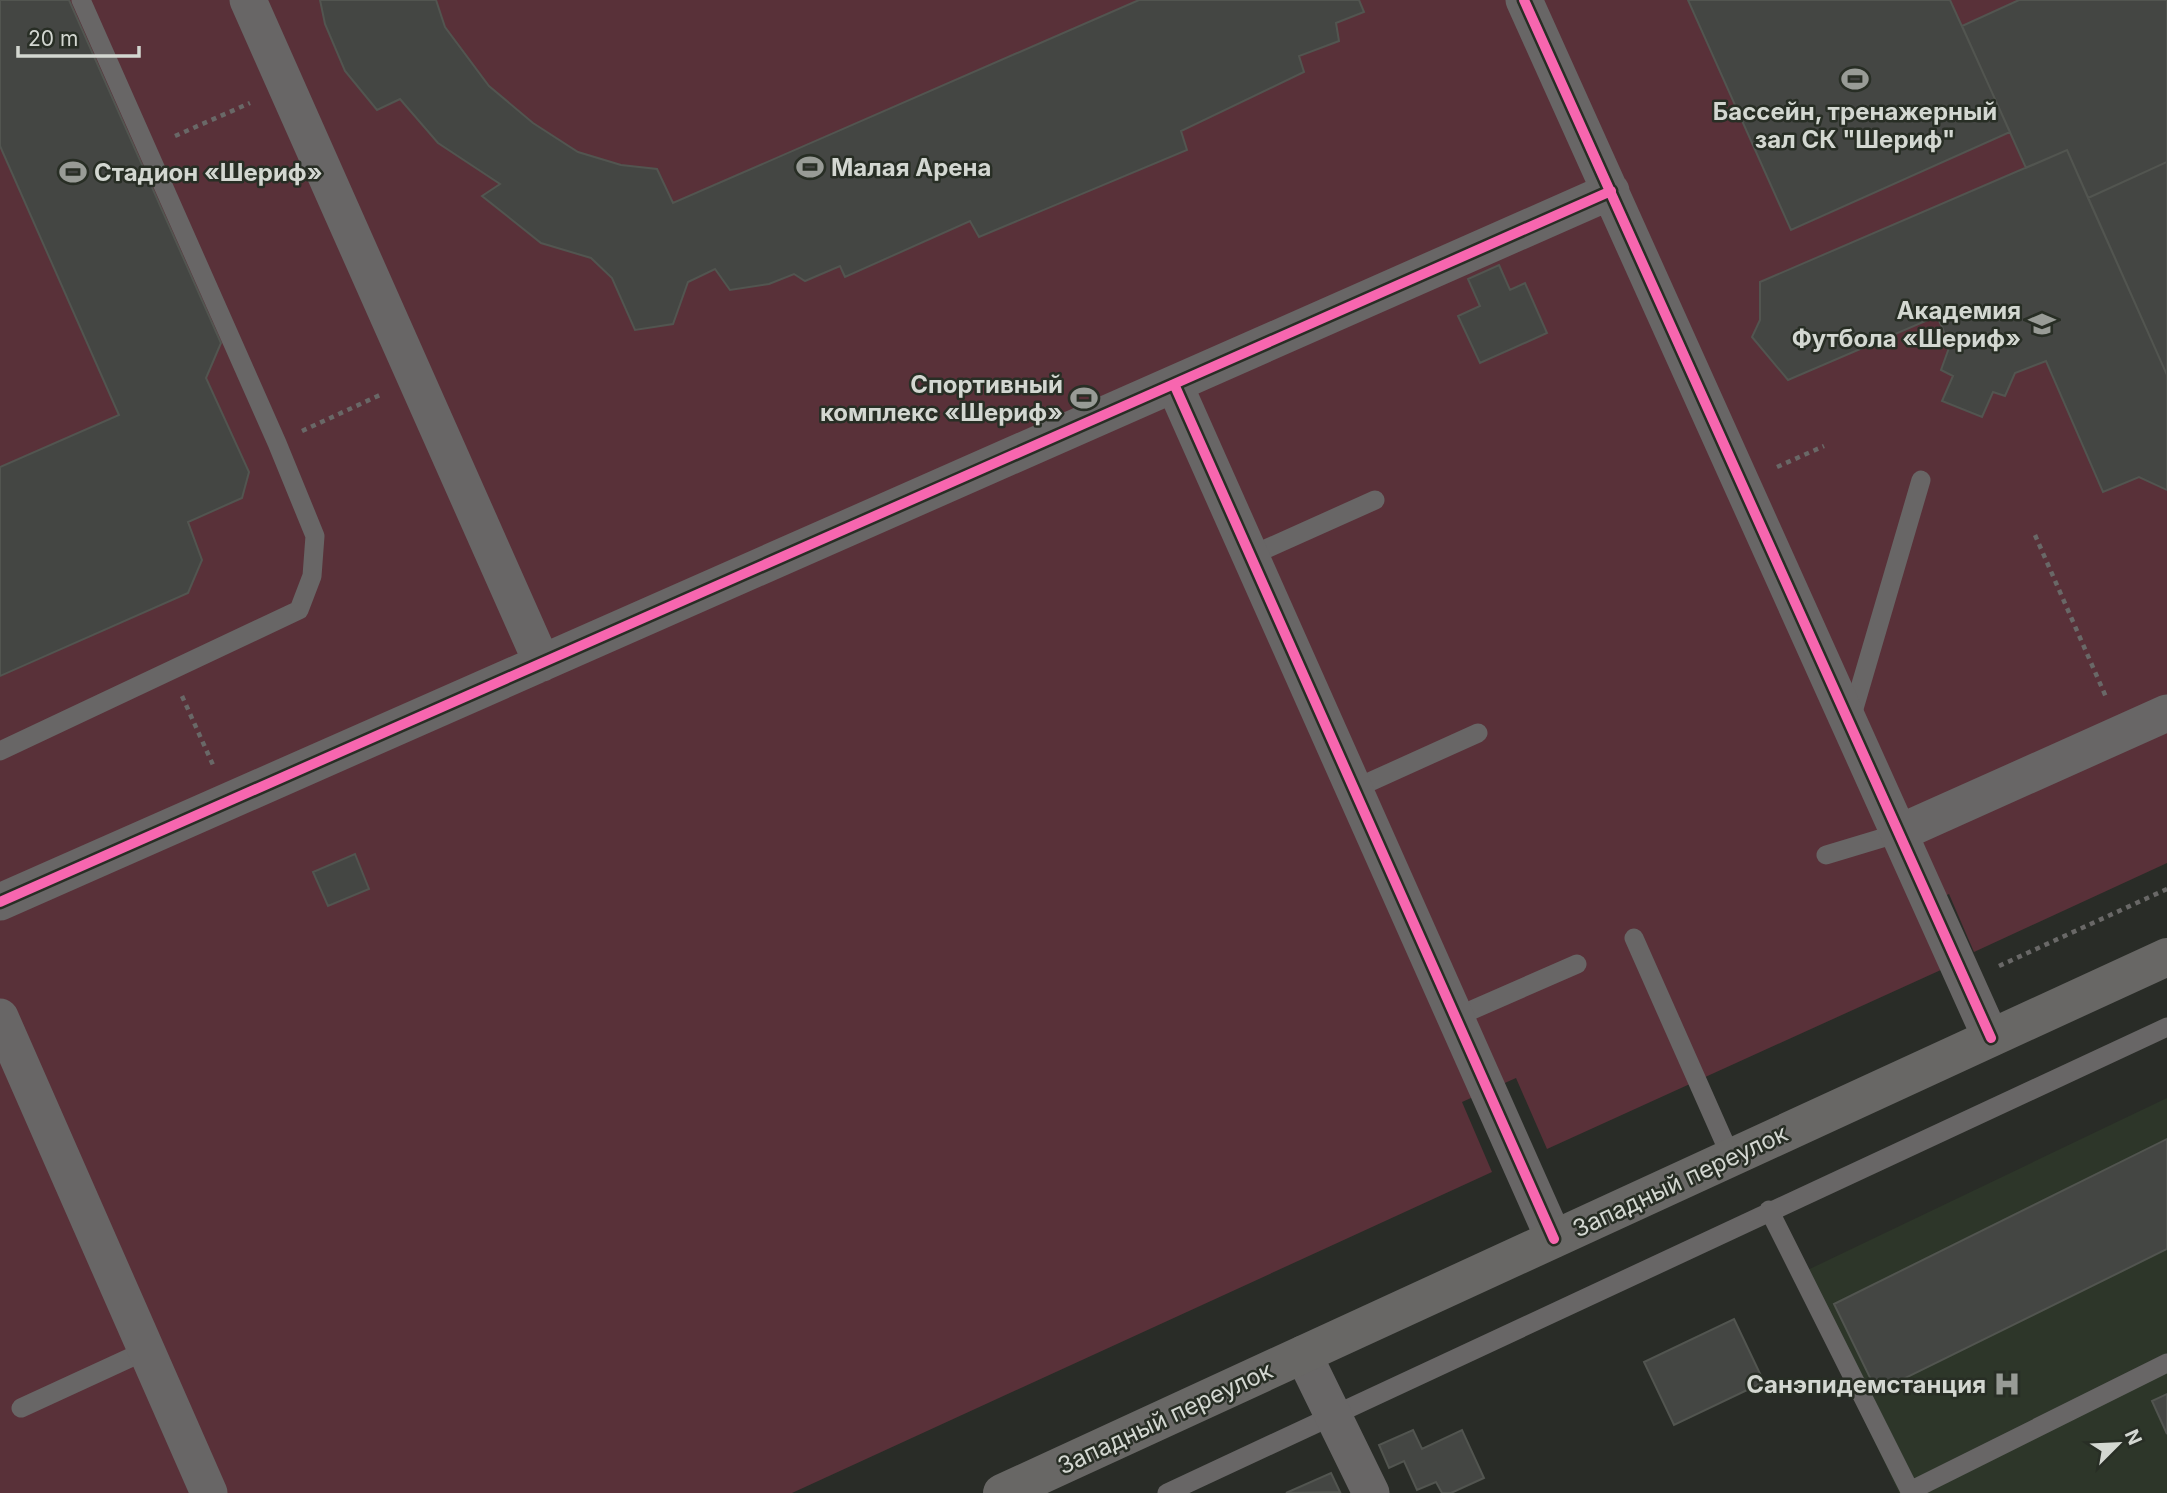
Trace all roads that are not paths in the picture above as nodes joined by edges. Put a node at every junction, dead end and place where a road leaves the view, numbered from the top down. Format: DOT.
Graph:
graph roads {
  1 [pos="81,0"];
  2 [pos="248,0"];
  3 [pos="1524,0"];
  4 [pos="1611,191"];
  5 [pos="1174,384"];
  6 [pos="1921,480"];
  7 [pos="1376,500"];
  8 [pos="1250,556"];
  9 [pos="542,663"];
  10 [pos="2167,713"];
  11 [pos="1850,723"];
  12 [pos="1478,733"];
  13 [pos="0,751"];
  14 [pos="1354,789"];
  15 [pos="1899,833"];
  16 [pos="1826,855"];
  17 [pos="0,902"];
  18 [pos="1634,938"];
  19 [pos="2167,957"];
  20 [pos="1577,964"];
  21 [pos="0,1017"];
  22 [pos="1455,1017"];
  23 [pos="2167,1027"];
  24 [pos="1991,1038"];
  25 [pos="1731,1157"];
  26 [pos="1769,1210"];
  27 [pos="1555,1239"];
  28 [pos="147,1350"];
  29 [pos="1303,1354"];
  30 [pos="2167,1363"];
  31 [pos="21,1408"];
  32 [pos="1331,1414"];
  33 [pos="209,1493"];
  34 [pos="1002,1493"];
  35 [pos="1167,1493"];
  36 [pos="1371,1493"];
  1 -- 13 [label="lane"];
  2 -- 9 [label="street"];
  3 -- 4 [label="street"];
  4 -- 5 [label="street"];
  4 -- 11 [label="street"];
  5 -- 8 [label="street"];
  5 -- 9 [label="street"];
  6 -- 11 [label="lane"];
  7 -- 8 [label="lane"];
  8 -- 14 [label="street"];
  9 -- 17 [label="street"];
  10 -- 15 [label="street"];
  11 -- 15 [label="street"];
  12 -- 14 [label="lane"];
  14 -- 22 [label="street"];
  15 -- 16 [label="lane"];
  15 -- 24 [label="street"];
  18 -- 25 [label="lane"];
  19 -- 24 [label="main road, Западный переулок"];
  20 -- 22 [label="lane"];
  21 -- 28 [label="street"];
  22 -- 27 [label="street"];
  23 -- 26 [label="lane"];
  24 -- 25 [label="main road, Западный переулок"];
  25 -- 27 [label="main road, Западный переулок"];
  26 -- 30 [label="lane"];
  26 -- 32 [label="lane"];
  27 -- 29 [label="main road, Западный переулок"];
  28 -- 31 [label="lane"];
  28 -- 33 [label="street"];
  29 -- 32 [label="street"];
  29 -- 34 [label="main road, Западный переулок"];
  32 -- 35 [label="lane"];
  32 -- 36 [label="street"];
}
